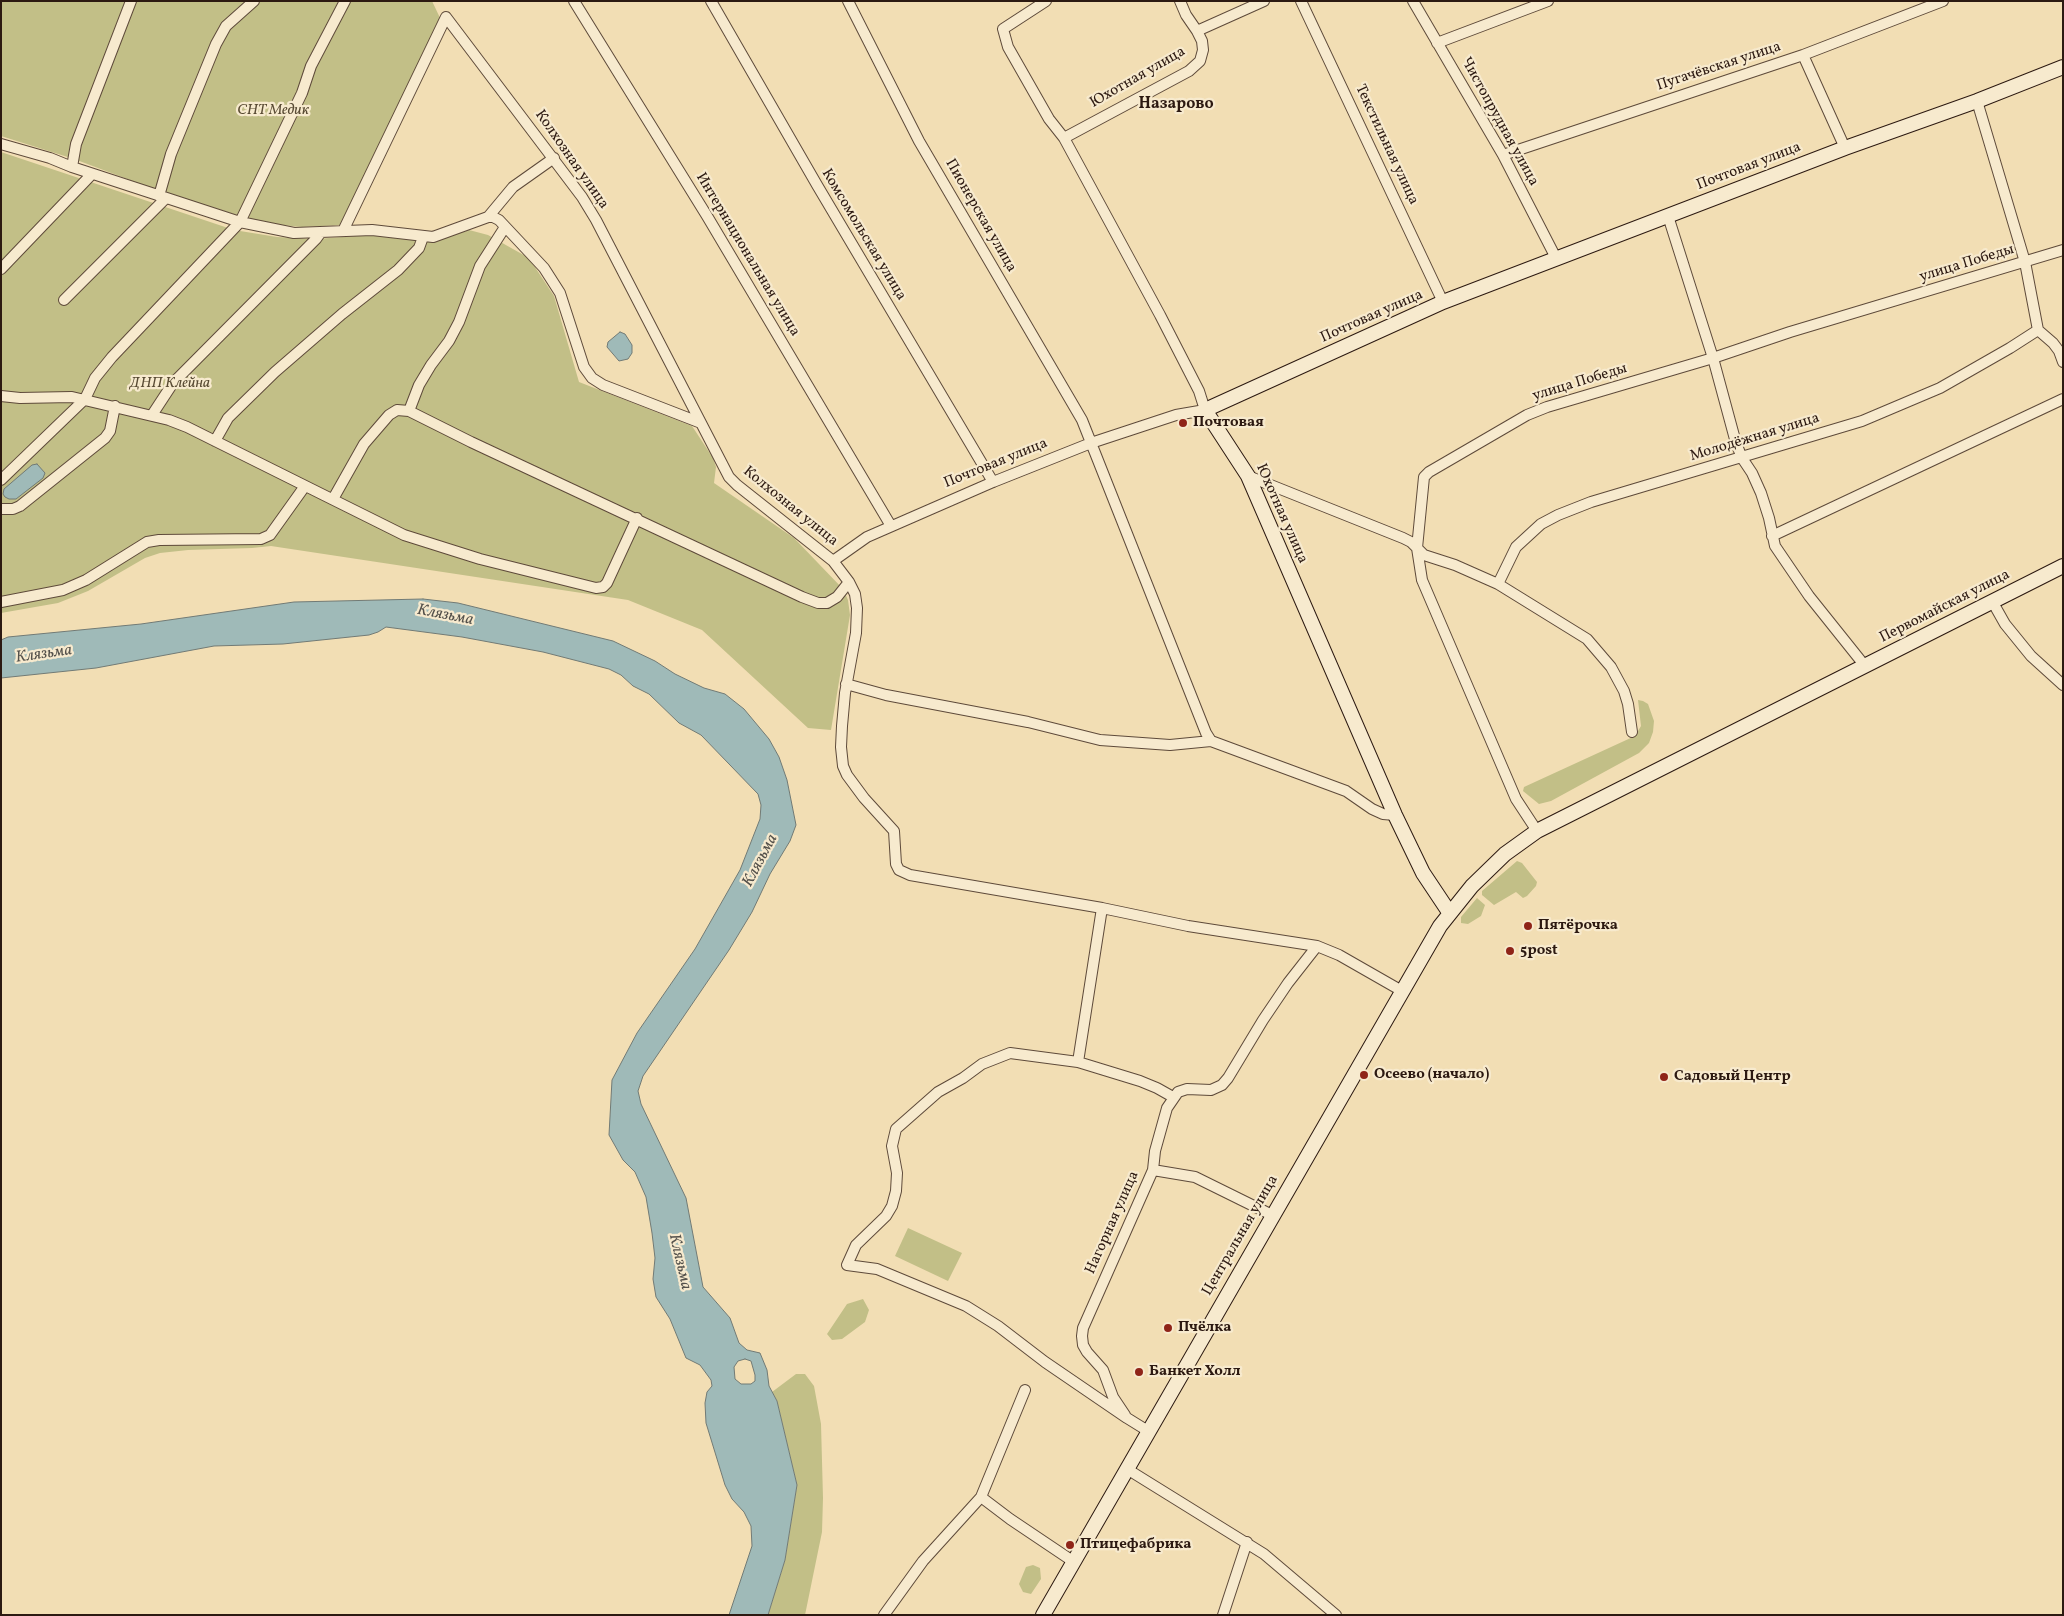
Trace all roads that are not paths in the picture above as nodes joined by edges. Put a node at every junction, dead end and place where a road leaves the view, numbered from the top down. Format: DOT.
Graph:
graph roads {
  1 [pos="131,1"];
  2 [pos="254,1"];
  3 [pos="345,1"];
  4 [pos="574,1"];
  5 [pos="711,1"];
  6 [pos="848,1"];
  7 [pos="1046,1"];
  8 [pos="1180,1"];
  9 [pos="1264,1"];
  10 [pos="1301,1"];
  11 [pos="1413,1"];
  12 [pos="1548,1"];
  13 [pos="1944,1"];
  14 [pos="1197,31"];
  15 [pos="1437,43"];
  16 [pos="1803,55"];
  17 [pos="2063,67"];
  18 [pos="1977,101"];
  19 [pos="1064,138"];
  20 [pos="1,144"];
  21 [pos="1845,148"];
  22 [pos="1502,154"];
  23 [pos="554,158"];
  24 [pos="72,167"];
  25 [pos="92,174"];
  26 [pos="163,197"];
  27 [pos="1668,216"];
  28 [pos="488,217"];
  29 [pos="240,222"];
  30 [pos="505,227"];
  31 [pos="343,231"];
  32 [pos="321,232"];
  33 [pos="423,237"];
  34 [pos="2063,250"];
  35 [pos="1556,258"];
  36 [pos="2025,262"];
  37 [pos="1,269"];
  38 [pos="64,300"];
  39 [pos="1443,302"];
  40 [pos="2038,330"];
  41 [pos="2058,341"];
  42 [pos="1713,358"];
  43 [pos="2063,362"];
  44 [pos="1,396"];
  45 [pos="85,399"];
  46 [pos="2063,399"];
  47 [pos="115,406"];
  48 [pos="409,410"];
  49 [pos="1205,410"];
  50 [pos="152,415"];
  51 [pos="702,423"];
  52 [pos="215,441"];
  53 [pos="1091,443"];
  54 [pos="1742,458"];
  55 [pos="1248,476"];
  56 [pos="1,480"];
  57 [pos="993,482"];
  58 [pos="305,486"];
  59 [pos="333,499"];
  60 [pos="1,509"];
  61 [pos="637,518"];
  62 [pos="891,526"];
  63 [pos="1772,536"];
  64 [pos="1417,548"];
  65 [pos="833,561"];
  66 [pos="2063,566"];
  67 [pos="849,582"];
  68 [pos="1498,584"];
  69 [pos="1992,601"];
  70 [pos="1,602"];
  71 [pos="1864,666"];
  72 [pos="2063,685"];
  73 [pos="846,688"];
  74 [pos="1632,732"];
  75 [pos="1211,741"];
  76 [pos="1395,815"];
  77 [pos="1537,831"];
  78 [pos="1102,908"];
  79 [pos="1449,912"];
  80 [pos="1317,946"];
  81 [pos="1402,991"];
  82 [pos="1078,1062"];
  83 [pos="1174,1097"];
  84 [pos="1153,1170"];
  85 [pos="1272,1215"];
  86 [pos="1025,1390"];
  87 [pos="1127,1418"];
  88 [pos="1148,1431"];
  89 [pos="1127,1469"];
  90 [pos="981,1497"];
  91 [pos="1247,1542"];
  92 [pos="1074,1562"];
  93 [pos="884,1615"];
  94 [pos="1043,1615"];
  95 [pos="1223,1615"];
  96 [pos="1336,1615"];
  1 -- 24 [label="street"];
  2 -- 26 [label="street"];
  3 -- 29 [label="street"];
  4 -- 62 [label="street, Интернациональная улица"];
  5 -- 57 [label="street, Комсомольская улица"];
  6 -- 53 [label="street, Пионерская улица"];
  7 -- 19 [label="street, Юхотная улица"];
  8 -- 14 [label="street, Юхотная улица"];
  9 -- 14 [label="street, Юхотная улица"];
  10 -- 39 [label="street, Текстильная улица"];
  11 -- 15 [label="street, Чистопрудная улица"];
  12 -- 15 [label="street"];
  13 -- 16 [label="street, Пугачёвская улица"];
  14 -- 19 [label="street, Юхотная улица"];
  15 -- 22 [label="street, Чистопрудная улица"];
  16 -- 21 [label="street"];
  16 -- 22 [label="street, Пугачёвская улица"];
  17 -- 18 [label="main road, Почтовая улица"];
  18 -- 21 [label="main road, Почтовая улица"];
  18 -- 36 [label="street"];
  19 -- 49 [label="street, Юхотная улица"];
  20 -- 24 [label="street"];
  21 -- 27 [label="main road, Почтовая улица"];
  22 -- 35 [label="street, Чистопрудная улица"];
  23 -- 28 [label="street"];
  23 -- 31 [label="street, Колхозная улица"];
  23 -- 51 [label="street, Колхозная улица"];
  24 -- 25 [label="street"];
  25 -- 26 [label="street"];
  25 -- 37 [label="street"];
  26 -- 29 [label="street"];
  26 -- 38 [label="street"];
  27 -- 35 [label="main road, Почтовая улица"];
  27 -- 42 [label="street"];
  28 -- 30 [label="street"];
  28 -- 33 [label="street"];
  29 -- 32 [label="street"];
  29 -- 45 [label="street"];
  30 -- 48 [label="street"];
  30 -- 51 [label="street"];
  31 -- 32 [label="street"];
  31 -- 33 [label="street"];
  32 -- 50 [label="street"];
  33 -- 52 [label="street"];
  34 -- 36 [label="street, улица Победы"];
  35 -- 39 [label="main road, Почтовая улица"];
  36 -- 40 [label="street"];
  36 -- 42 [label="street, улица Победы"];
  39 -- 49 [label="main road, Почтовая улица"];
  40 -- 41 [label="street"];
  40 -- 54 [label="street, Молодёжная улица"];
  41 -- 43 [label="street"];
  42 -- 54 [label="street"];
  42 -- 64 [label="street, улица Победы"];
  44 -- 45 [label="street"];
  45 -- 47 [label="street"];
  45 -- 56 [label="street"];
  46 -- 63 [label="street"];
  47 -- 50 [label="street"];
  47 -- 60 [label="street"];
  48 -- 59 [label="street"];
  48 -- 61 [label="street"];
  49 -- 53 [label="street, Почтовая улица"];
  49 -- 55 [label="main road, Юхотная улица"];
  50 -- 52 [label="street"];
  51 -- 65 [label="street, Колхозная улица"];
  52 -- 58 [label="street"];
  53 -- 57 [label="street, Почтовая улица"];
  53 -- 75 [label="street, Пионерская улица"];
  54 -- 63 [label="street"];
  54 -- 68 [label="street, Молодёжная улица"];
  55 -- 64 [label="street"];
  55 -- 76 [label="main road, Юхотная улица"];
  57 -- 62 [label="street, Почтовая улица"];
  58 -- 59 [label="street"];
  58 -- 70 [label="street"];
  59 -- 61 [label="street"];
  61 -- 67 [label="street"];
  62 -- 65 [label="street, Почтовая улица"];
  63 -- 71 [label="street"];
  64 -- 68 [label="street"];
  64 -- 77 [label="street, улица Победы"];
  65 -- 67 [label="street"];
  66 -- 69 [label="main road, Первомайская улица"];
  67 -- 73 [label="street"];
  68 -- 74 [label="street"];
  69 -- 71 [label="main road, Первомайская улица"];
  69 -- 72 [label="street"];
  71 -- 77 [label="main road, Первомайская улица"];
  73 -- 75 [label="street"];
  73 -- 78 [label="street"];
  75 -- 76 [label="street"];
  76 -- 79 [label="main road, Юхотная улица"];
  77 -- 79 [label="main road, Центральная улица"];
  78 -- 80 [label="street"];
  78 -- 82 [label="street"];
  79 -- 81 [label="main road, Центральная улица"];
  80 -- 81 [label="street"];
  80 -- 83 [label="street"];
  81 -- 85 [label="main road, Центральная улица"];
  82 -- 83 [label="street"];
  82 -- 87 [label="street"];
  83 -- 84 [label="street, Нагорная улица"];
  84 -- 85 [label="street"];
  84 -- 87 [label="street, Нагорная улица"];
  85 -- 88 [label="main road, Центральная улица"];
  86 -- 90 [label="street"];
  87 -- 88 [label="street"];
  88 -- 89 [label="main road, Центральная улица"];
  89 -- 91 [label="street"];
  89 -- 92 [label="main road, Центральная улица"];
  90 -- 92 [label="street"];
  90 -- 93 [label="street"];
  91 -- 95 [label="street"];
  91 -- 96 [label="street"];
  92 -- 94 [label="main road, Центральная улица"];
}
